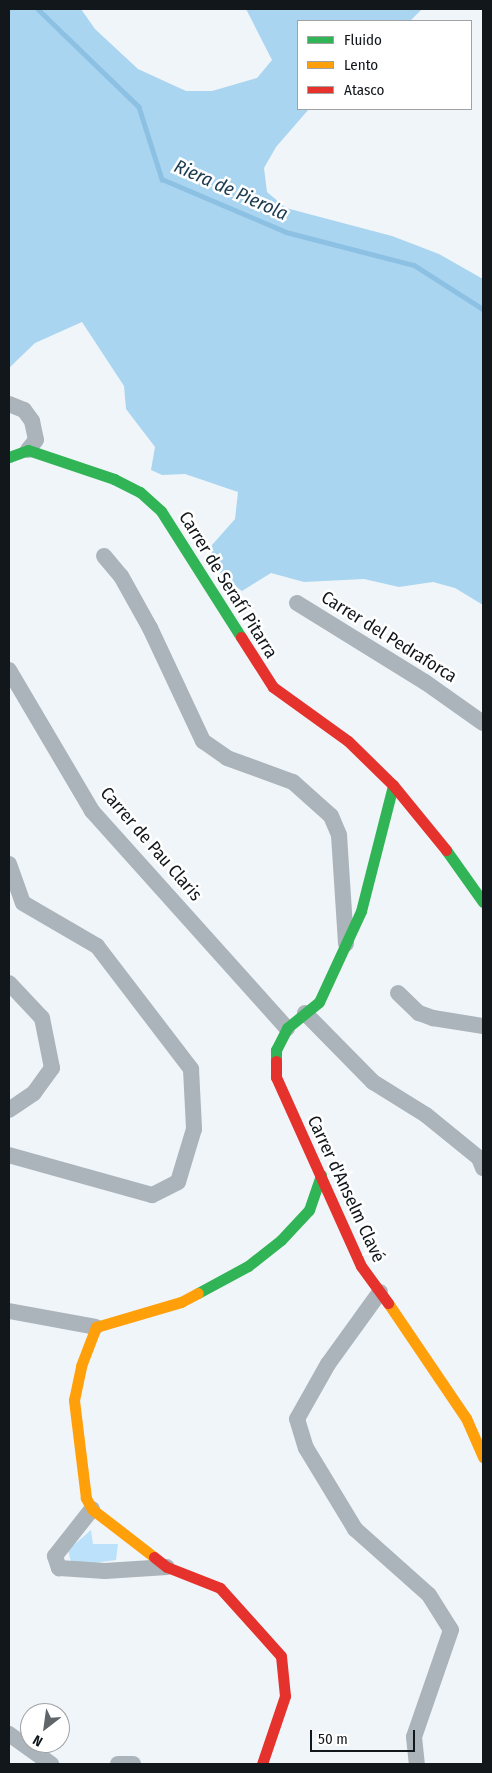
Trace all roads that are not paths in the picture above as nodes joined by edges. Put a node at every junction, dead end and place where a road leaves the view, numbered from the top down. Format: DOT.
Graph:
graph roads {
  1 [pos="9,404"];
  2 [pos="28,450"];
  3 [pos="9,457"];
  4 [pos="104,556"];
  5 [pos="297,603"];
  6 [pos="9,670"];
  7 [pos="483,723"];
  8 [pos="393,785"];
  9 [pos="9,864"];
  10 [pos="483,902"];
  11 [pos="346,946"];
  12 [pos="9,983"];
  13 [pos="398,992"];
  14 [pos="305,1013"];
  15 [pos="483,1026"];
  16 [pos="287,1028"];
  17 [pos="9,1110"];
  18 [pos="9,1155"];
  19 [pos="483,1168"];
  20 [pos="322,1175"];
  21 [pos="380,1292"];
  22 [pos="9,1311"];
  23 [pos="96,1327"];
  24 [pos="483,1457"];
  25 [pos="92,1509"];
  26 [pos="167,1567"];
  27 [pos="9,1734"];
  28 [pos="51,1764"];
  29 [pos="118,1764"];
  30 [pos="133,1764"];
  31 [pos="262,1764"];
  32 [pos="417,1764"];
  1 -- 2 [label="street"];
  2 -- 3 [label="street"];
  2 -- 8 [label="street, Carrer de Serafí Pitarra"];
  4 -- 11 [label="street"];
  5 -- 7 [label="street, Carrer del Pedraforca"];
  6 -- 16 [label="street, Carrer de Pau Claris"];
  8 -- 10 [label="street, Carrer de Serafí Pitarra"];
  8 -- 11 [label="street"];
  9 -- 18 [label="street"];
  11 -- 14 [label="street"];
  12 -- 17 [label="street"];
  13 -- 15 [label="street"];
  14 -- 16 [label="street"];
  14 -- 19 [label="street"];
  16 -- 20 [label="street, Carrer d'Anselm Clavé"];
  20 -- 21 [label="street, Carrer d'Anselm Clavé"];
  20 -- 23 [label="street"];
  21 -- 24 [label="street, Carrer d'Anselm Clavé"];
  21 -- 32 [label="street"];
  22 -- 23 [label="street"];
  23 -- 25 [label="street"];
  25 -- 26 [label="street"];
  25 -- 26 [label="street"];
  26 -- 31 [label="street"];
  27 -- 28 [label="street"];
  29 -- 30 [label="street"];
}
